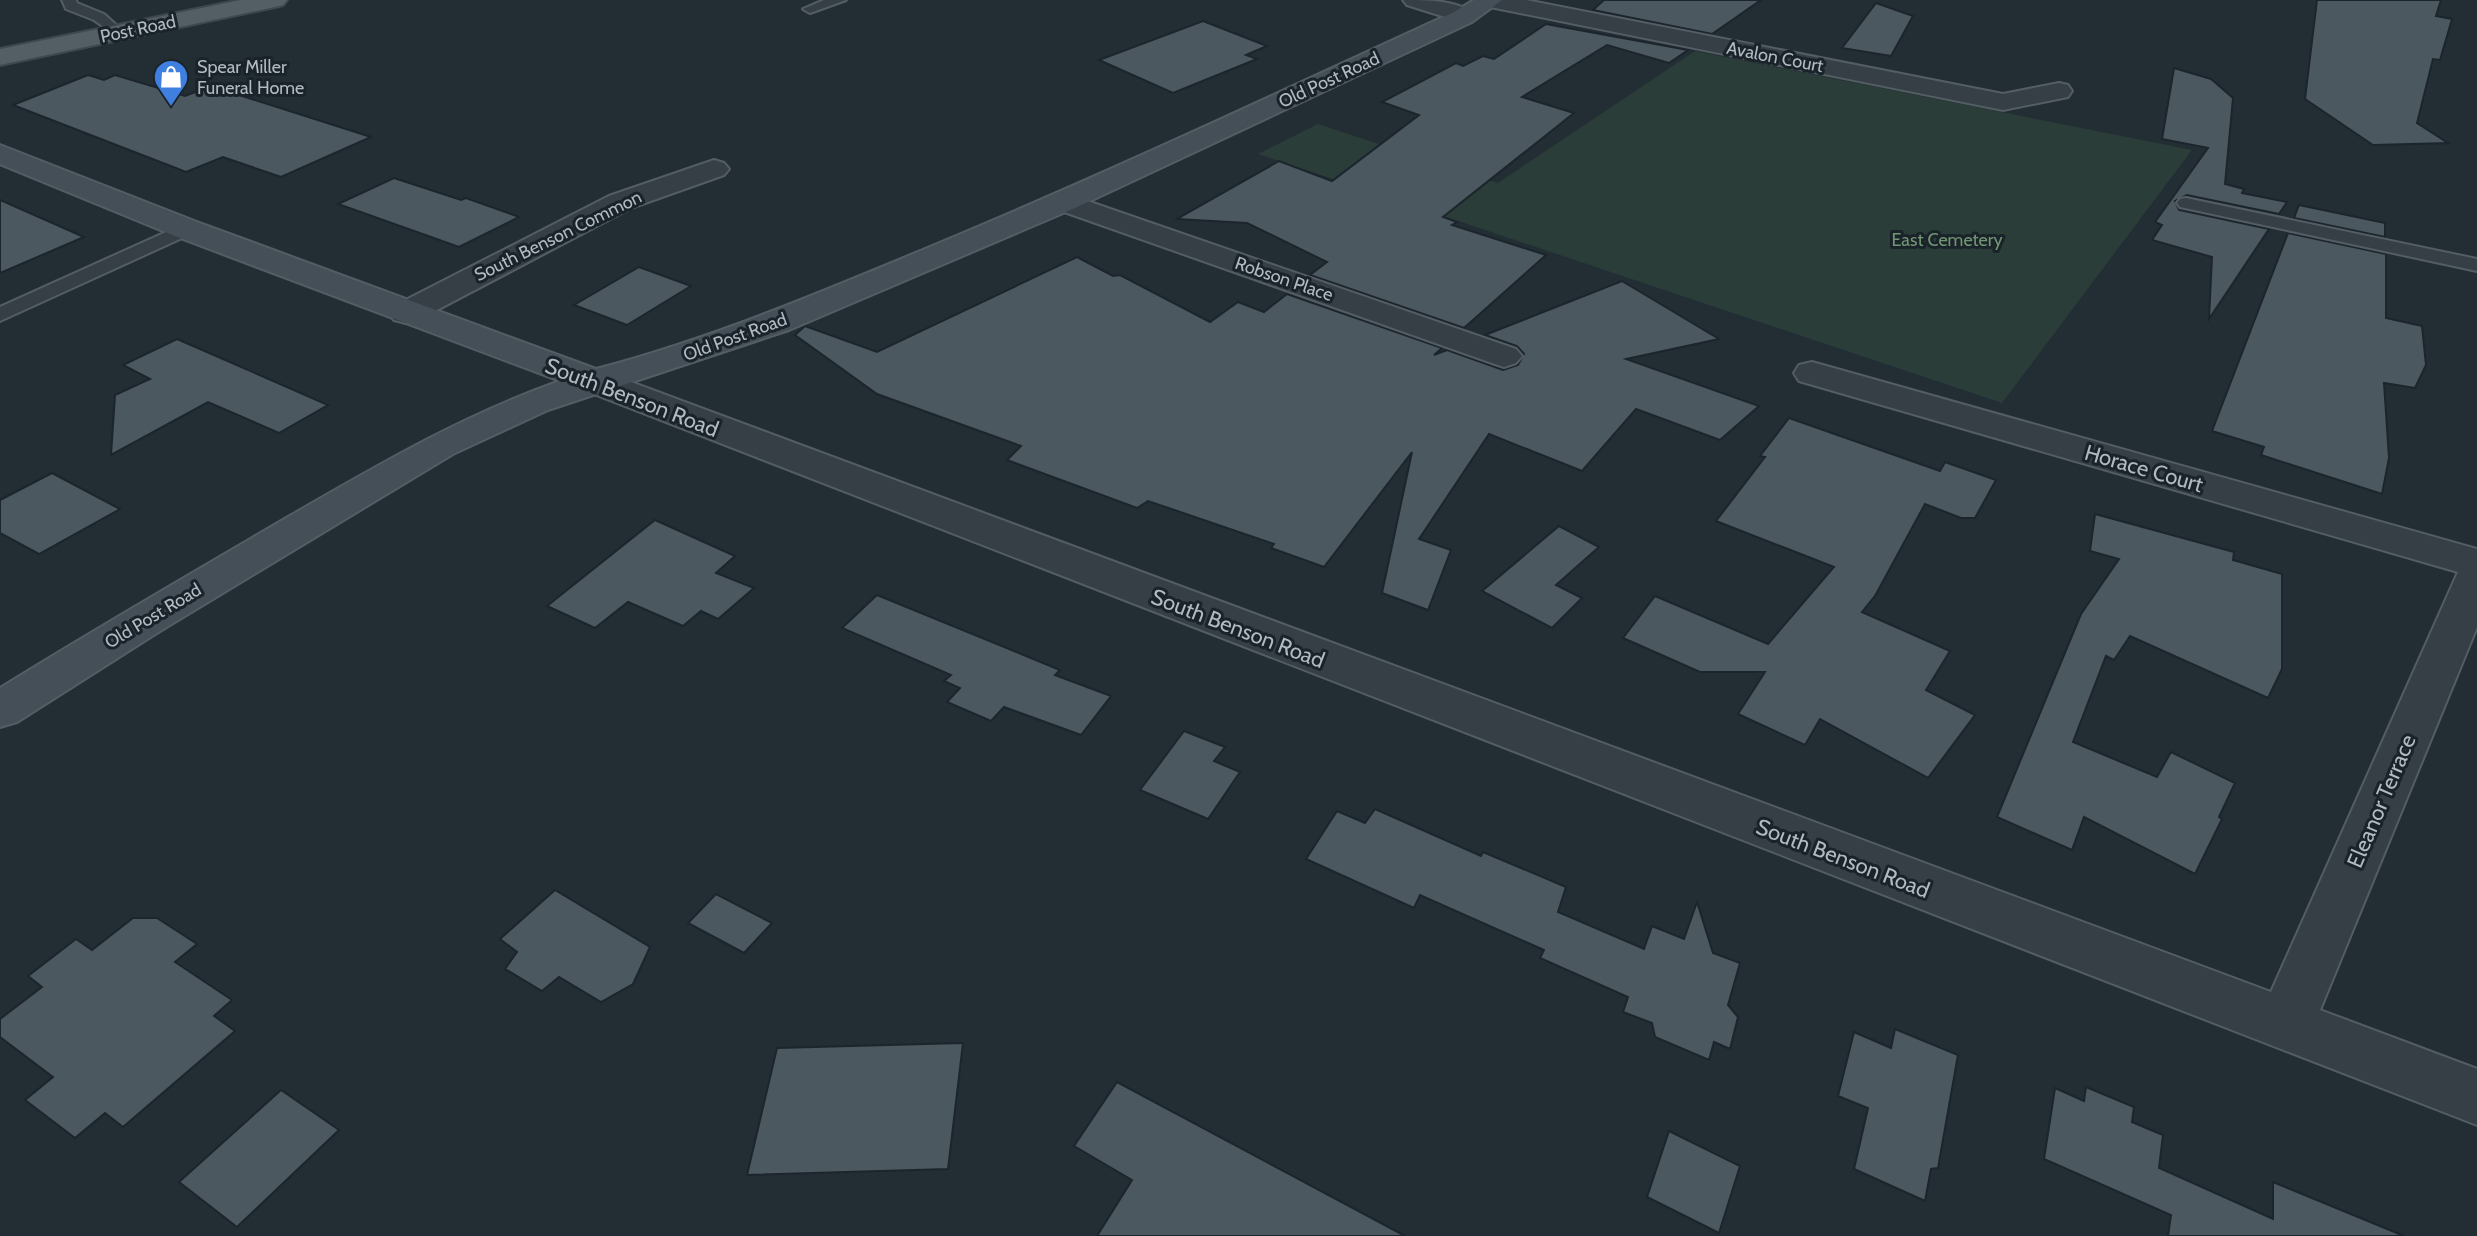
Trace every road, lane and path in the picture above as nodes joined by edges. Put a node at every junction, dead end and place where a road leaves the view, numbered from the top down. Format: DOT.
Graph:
graph roads {
  1 [pos="69,0"];
  2 [pos="275,0"];
  3 [pos="839,0"];
  4 [pos="1415,0"];
  5 [pos="1490,0"];
  6 [pos="810,9"];
  7 [pos="1464,16"];
  8 [pos="118,33"];
  9 [pos="0,57"];
  10 [pos="2059,91"];
  11 [pos="5,161"];
  12 [pos="714,169"];
  13 [pos="1064,202"];
  14 [pos="2186,203"];
  15 [pos="186,229"];
  16 [pos="2477,265"];
  17 [pos="4,313"];
  18 [pos="406,313"];
  19 [pos="1504,356"];
  20 [pos="1812,373"];
  21 [pos="594,381"];
  22 [pos="2477,563"];
  23 [pos="2477,575"];
  24 [pos="0,710"];
  25 [pos="2285,1026"];
  26 [pos="2477,1097"];
  1 -- 8 [label="lane"];
  2 -- 8 [label="main road, Post Road"];
  3 -- 6 [label="lane"];
  4 -- 7 [label="street"];
  5 -- 7 [label="street, Old Post Road"];
  5 -- 10 [label="street, Avalon Court"];
  7 -- 13 [label="street, Old Post Road"];
  8 -- 9 [label="main road, Post Road"];
  11 -- 15 [label="street, South Benson Road"];
  12 -- 18 [label="street, South Benson Common"];
  13 -- 19 [label="street, Robson Place"];
  13 -- 21 [label="street, Old Post Road"];
  14 -- 16 [label="lane"];
  15 -- 17 [label="lane"];
  15 -- 18 [label="street, South Benson Road"];
  18 -- 21 [label="street, South Benson Road"];
  20 -- 22 [label="street, Horace Court"];
  21 -- 24 [label="street, Old Post Road"];
  21 -- 25 [label="street, South Benson Road"];
  23 -- 25 [label="street, Eleanor Terrace"];
  25 -- 26 [label="street, South Benson Road"];
}
